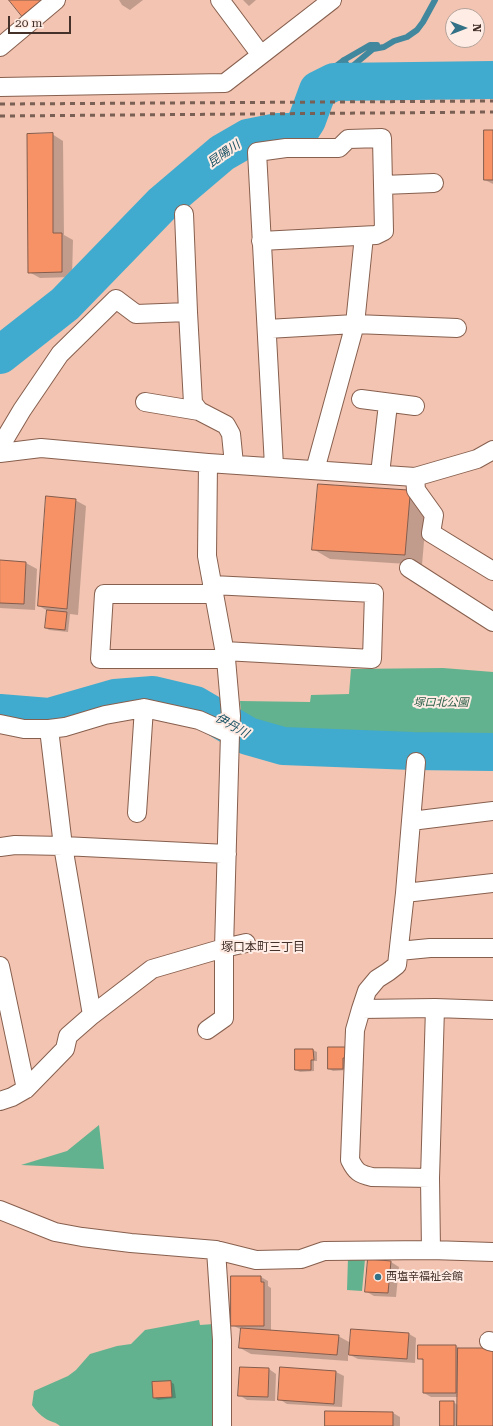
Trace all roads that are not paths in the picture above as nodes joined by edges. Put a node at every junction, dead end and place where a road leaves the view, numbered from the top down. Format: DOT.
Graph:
graph roads {
  1 [pos="56,0"];
  2 [pos="220,0"];
  3 [pos="332,0"];
  4 [pos="0,47"];
  5 [pos="261,55"];
  6 [pos="0,87"];
  7 [pos="434,183"];
  8 [pos="383,185"];
  9 [pos="184,214"];
  10 [pos="364,236"];
  11 [pos="261,241"];
  12 [pos="188,312"];
  13 [pos="355,324"];
  14 [pos="457,328"];
  15 [pos="267,329"];
  16 [pos="361,399"];
  17 [pos="145,402"];
  18 [pos="388,404"];
  19 [pos="415,406"];
  20 [pos="199,411"];
  21 [pos="0,447"];
  22 [pos="493,450"];
  23 [pos="0,453"];
  24 [pos="208,463"];
  25 [pos="234,464"];
  26 [pos="274,466"];
  27 [pos="315,470"];
  28 [pos="380,474"];
  29 [pos="415,477"];
  30 [pos="408,568"];
  31 [pos="493,570"];
  32 [pos="213,590"];
  33 [pos="493,622"];
  34 [pos="225,655"];
  35 [pos="144,708"];
  36 [pos="0,724"];
  37 [pos="49,729"];
  38 [pos="230,734"];
  39 [pos="416,762"];
  40 [pos="493,811"];
  41 [pos="137,813"];
  42 [pos="411,821"];
  43 [pos="64,846"];
  44 [pos="0,847"];
  45 [pos="227,854"];
  46 [pos="493,882"];
  47 [pos="405,893"];
  48 [pos="246,943"];
  49 [pos="224,948"];
  50 [pos="493,948"];
  51 [pos="399,951"];
  52 [pos="0,966"];
  53 [pos="435,1008"];
  54 [pos="361,1009"];
  55 [pos="493,1010"];
  56 [pos="92,1015"];
  57 [pos="207,1030"];
  58 [pos="26,1089"];
  59 [pos="0,1100"];
  60 [pos="430,1178"];
  61 [pos="0,1210"];
  62 [pos="216,1250"];
  63 [pos="431,1250"];
  64 [pos="493,1252"];
  65 [pos="222,1426"];
  1 -- 4 [label="street"];
  2 -- 5 [label="street"];
  3 -- 5 [label="street"];
  5 -- 6 [label="street"];
  7 -- 8 [label="street"];
  8 -- 10 [label="street"];
  8 -- 11 [label="street"];
  9 -- 12 [label="street"];
  10 -- 11 [label="street"];
  10 -- 13 [label="street"];
  11 -- 15 [label="street"];
  12 -- 20 [label="street"];
  12 -- 21 [label="street"];
  13 -- 14 [label="street"];
  13 -- 15 [label="street"];
  13 -- 27 [label="street"];
  15 -- 26 [label="street"];
  16 -- 18 [label="street"];
  17 -- 20 [label="street"];
  18 -- 19 [label="street"];
  18 -- 28 [label="street"];
  20 -- 25 [label="street"];
  22 -- 29 [label="street"];
  23 -- 24 [label="street"];
  24 -- 25 [label="street"];
  24 -- 32 [label="street"];
  25 -- 26 [label="street"];
  26 -- 27 [label="street"];
  27 -- 28 [label="street"];
  28 -- 29 [label="street"];
  29 -- 31 [label="street"];
  30 -- 33 [label="street"];
  32 -- 34 [label="street"];
  32 -- 34 [label="street"];
  32 -- 34 [label="street"];
  34 -- 38 [label="street"];
  35 -- 37 [label="street"];
  35 -- 38 [label="street"];
  35 -- 41 [label="street"];
  36 -- 37 [label="street"];
  37 -- 43 [label="street"];
  38 -- 45 [label="street"];
  39 -- 42 [label="street"];
  40 -- 42 [label="street"];
  42 -- 47 [label="street"];
  43 -- 44 [label="street"];
  43 -- 45 [label="street"];
  43 -- 56 [label="street"];
  45 -- 49 [label="street"];
  46 -- 47 [label="street"];
  47 -- 51 [label="street"];
  48 -- 49 [label="street"];
  49 -- 56 [label="street"];
  49 -- 57 [label="street"];
  50 -- 51 [label="street"];
  51 -- 54 [label="street"];
  52 -- 58 [label="street"];
  53 -- 54 [label="street"];
  53 -- 55 [label="street"];
  53 -- 60 [label="street"];
  54 -- 60 [label="street"];
  56 -- 58 [label="street"];
  58 -- 59 [label="street"];
  60 -- 63 [label="street"];
  61 -- 62 [label="street"];
  62 -- 63 [label="street"];
  62 -- 65 [label="street"];
  63 -- 64 [label="street"];
}
